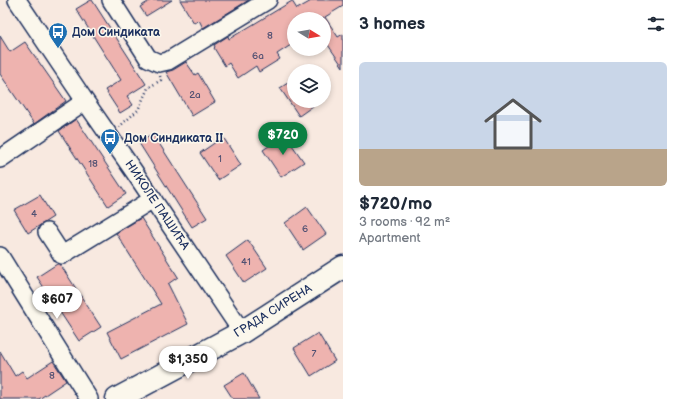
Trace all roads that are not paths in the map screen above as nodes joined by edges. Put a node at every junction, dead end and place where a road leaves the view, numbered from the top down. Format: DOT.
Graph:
graph roads {
  1 [pos="17,0"];
  2 [pos="112,0"];
  3 [pos="268,0"];
  4 [pos="85,102"];
  5 [pos="0,159"];
  6 [pos="153,199"];
  7 [pos="47,232"];
  8 [pos="0,256"];
  9 [pos="343,267"];
  10 [pos="242,332"];
  11 [pos="89,399"];
  12 [pos="117,399"];
  1 -- 4 [label="street, НИКОЛЕ ПАШИЋА"];
  2 -- 3 [label="street"];
  4 -- 5 [label="street"];
  4 -- 6 [label="street, НИКОЛЕ ПАШИЋА"];
  6 -- 7 [label="street"];
  6 -- 10 [label="street, НИКОЛЕ ПАШИЋА"];
  8 -- 11 [label="street"];
  9 -- 10 [label="main road, ГРАДА СИРЕНА"];
  10 -- 12 [label="main road, ГРАДА СИРЕНА"];
}
